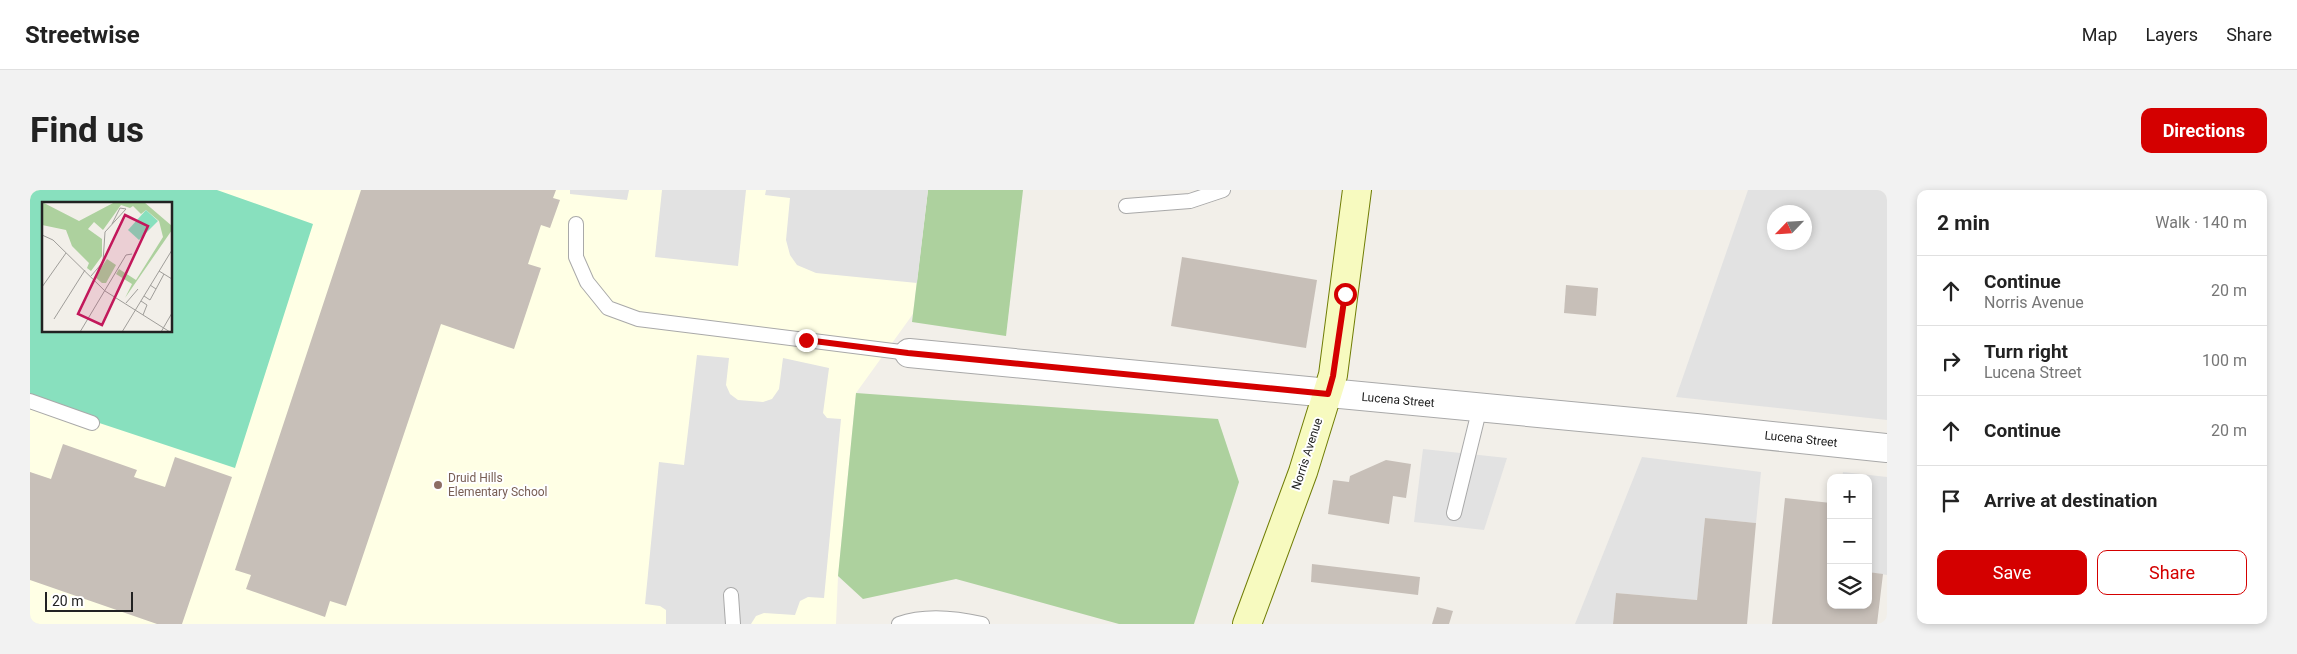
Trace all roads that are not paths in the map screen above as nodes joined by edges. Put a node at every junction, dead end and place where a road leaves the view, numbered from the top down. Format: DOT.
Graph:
graph roads {
  1 [pos="1223,190"];
  2 [pos="1357,190"];
  3 [pos="1126,206"];
  4 [pos="576,224"];
  5 [pos="908,353"];
  6 [pos="1328,394"];
  7 [pos="30,401"];
  8 [pos="1480,407"];
  9 [pos="92,423"];
  10 [pos="1887,448"];
  11 [pos="1454,513"];
  12 [pos="731,595"];
  13 [pos="733,624"];
  14 [pos="899,624"];
  15 [pos="982,624"];
  16 [pos="1247,624"];
  1 -- 3 [label="lane"];
  2 -- 6 [label="street, Norris Avenue"];
  4 -- 5 [label="lane"];
  5 -- 6 [label="street, Lucena Street"];
  6 -- 8 [label="street, Lucena Street"];
  6 -- 16 [label="street, Norris Avenue"];
  7 -- 9 [label="lane"];
  8 -- 10 [label="street, Lucena Street"];
  8 -- 11 [label="lane"];
  12 -- 13 [label="lane"];
  14 -- 15 [label="lane"];
}
